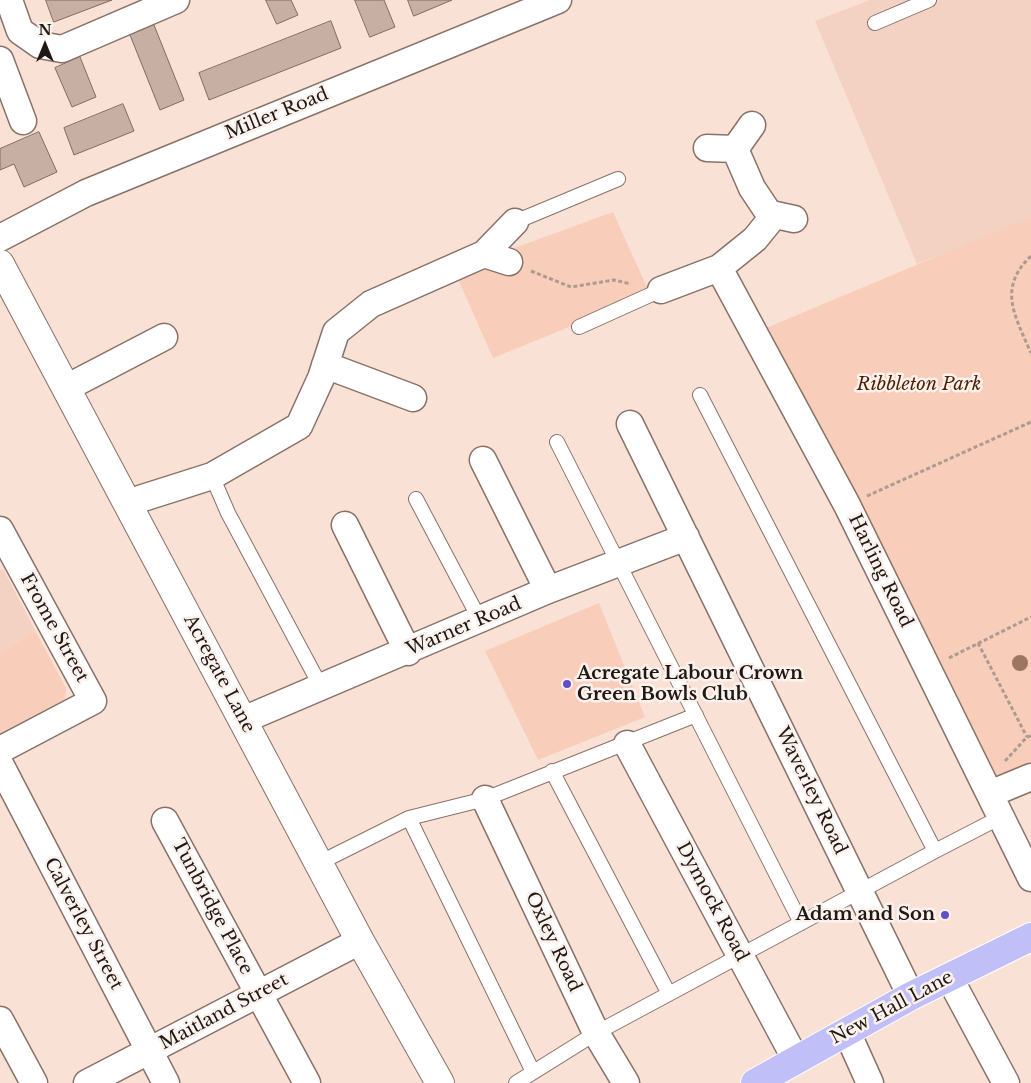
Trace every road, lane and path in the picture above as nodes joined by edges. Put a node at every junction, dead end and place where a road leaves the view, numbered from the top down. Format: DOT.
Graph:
graph roads {
  1 [pos="9,0"];
  2 [pos="176,0"];
  3 [pos="558,0"];
  4 [pos="929,0"];
  5 [pos="875,23"];
  6 [pos="10,37"];
  7 [pos="0,60"];
  8 [pos="23,121"];
  9 [pos="752,125"];
  10 [pos="707,148"];
  11 [pos="735,149"];
  12 [pos="618,180"];
  13 [pos="515,222"];
  14 [pos="0,238"];
  15 [pos="484,254"];
  16 [pos="1031,256"];
  17 [pos="728,259"];
  18 [pos="509,262"];
  19 [pos="0,264"];
  20 [pos="661,290"];
  21 [pos="579,327"];
  22 [pos="164,338"];
  23 [pos="1031,353"];
  24 [pos="325,365"];
  25 [pos="66,388"];
  26 [pos="700,395"];
  27 [pos="413,398"];
  28 [pos="1031,422"];
  29 [pos="630,424"];
  30 [pos="557,442"];
  31 [pos="482,460"];
  32 [pos="212,476"];
  33 [pos="416,499"];
  34 [pos="127,503"];
  35 [pos="847,505"];
  36 [pos="345,525"];
  37 [pos="0,530"];
  38 [pos="686,537"];
  39 [pos="619,563"];
  40 [pos="548,590"];
  41 [pos="1031,617"];
  42 [pos="480,620"];
  43 [pos="978,643"];
  44 [pos="408,652"];
  45 [pos="928,668"];
  46 [pos="321,687"];
  47 [pos="696,714"];
  48 [pos="243,720"];
  49 [pos="1027,737"];
  50 [pos="626,744"];
  51 [pos="0,750"];
  52 [pos="0,764"];
  53 [pos="552,771"];
  54 [pos="1031,777"];
  55 [pos="485,799"];
  56 [pos="996,806"];
  57 [pos="409,818"];
  58 [pos="165,821"];
  59 [pos="935,851"];
  60 [pos="319,863"];
  61 [pos="1031,878"];
  62 [pos="860,891"];
  63 [pos="801,923"];
  64 [pos="1031,937"];
  65 [pos="360,941"];
  66 [pos="741,956"];
  67 [pos="948,977"];
  68 [pos="258,994"];
  69 [pos="669,994"];
  70 [pos="912,996"];
  71 [pos="0,1020"];
  72 [pos="847,1032"];
  73 [pos="596,1033"];
  74 [pos="149,1051"];
  75 [pos="796,1060"];
  76 [pos="533,1072"];
  77 [pos="34,1083"];
  78 [pos="87,1083"];
  79 [pos="166,1083"];
  80 [pos="307,1083"];
  81 [pos="440,1083"];
  82 [pos="516,1083"];
  83 [pos="626,1083"];
  84 [pos="755,1083"];
  85 [pos="870,1083"];
  86 [pos="1006,1083"];
  1 -- 6 [label="street"];
  2 -- 6 [label="street"];
  3 -- 14 [label="street, Miller Road"];
  4 -- 5 [label="lane"];
  7 -- 8 [label="street"];
  9 -- 11 [label="street"];
  10 -- 11 [label="street"];
  11 -- 17 [label="street"];
  12 -- 13 [label="lane"];
  13 -- 15 [label="street"];
  15 -- 18 [label="street"];
  15 -- 24 [label="street"];
  16 -- 23 [label="path"];
  17 -- 20 [label="street"];
  17 -- 35 [label="street, Harling Road"];
  18 -- 20 [label="path"];
  19 -- 25 [label="street, Acregate Lane"];
  20 -- 21 [label="lane"];
  22 -- 25 [label="street"];
  24 -- 27 [label="street"];
  24 -- 32 [label="street"];
  25 -- 34 [label="street, Acregate Lane"];
  26 -- 59 [label="lane"];
  28 -- 35 [label="path"];
  29 -- 38 [label="street, Waverley Road"];
  30 -- 39 [label="lane"];
  31 -- 40 [label="street"];
  32 -- 34 [label="street"];
  32 -- 46 [label="lane"];
  33 -- 42 [label="lane"];
  34 -- 48 [label="street, Acregate Lane"];
  35 -- 45 [label="street, Harling Road"];
  36 -- 44 [label="street"];
  37 -- 51 [label="street, Frome Street"];
  38 -- 39 [label="street, Warner Road"];
  38 -- 62 [label="street, Waverley Road"];
  39 -- 40 [label="street, Warner Road"];
  39 -- 47 [label="lane"];
  40 -- 42 [label="street, Warner Road"];
  41 -- 43 [label="path"];
  42 -- 44 [label="street, Warner Road"];
  43 -- 45 [label="path"];
  43 -- 49 [label="path"];
  44 -- 46 [label="street, Warner Road"];
  45 -- 56 [label="street, Harling Road"];
  46 -- 48 [label="street, Warner Road"];
  47 -- 50 [label="lane"];
  47 -- 63 [label="lane"];
  48 -- 60 [label="street, Acregate Lane"];
  50 -- 53 [label="lane"];
  50 -- 66 [label="street, Dymock Road"];
  52 -- 74 [label="street, Calverley Street"];
  53 -- 55 [label="lane"];
  53 -- 69 [label="lane"];
  54 -- 56 [label="street"];
  55 -- 57 [label="lane"];
  55 -- 73 [label="street, Oxley Road"];
  56 -- 59 [label="lane"];
  56 -- 61 [label="street, Harling Road"];
  57 -- 60 [label="lane"];
  57 -- 76 [label="lane"];
  58 -- 68 [label="street, Tunbridge Place"];
  59 -- 62 [label="lane"];
  60 -- 65 [label="street, Acregate Lane"];
  62 -- 63 [label="lane"];
  62 -- 70 [label="street, Waverley Road"];
  63 -- 66 [label="lane"];
  64 -- 67 [label="highway, New Hall Lane"];
  65 -- 68 [label="street, Maitland Street"];
  65 -- 81 [label="street, Acregate Lane"];
  66 -- 69 [label="lane"];
  66 -- 75 [label="street, Dymock Road"];
  67 -- 70 [label="highway, New Hall Lane"];
  67 -- 86 [label="street"];
  68 -- 74 [label="street, Maitland Street"];
  68 -- 80 [label="street, Tunbridge Place"];
  69 -- 73 [label="lane"];
  70 -- 72 [label="highway, New Hall Lane"];
  71 -- 77 [label="street"];
  72 -- 75 [label="highway, New Hall Lane"];
  72 -- 85 [label="street"];
  73 -- 76 [label="lane"];
  73 -- 83 [label="street, Oxley Road"];
  74 -- 78 [label="street, Maitland Street"];
  74 -- 79 [label="street, Calverley Street"];
  75 -- 84 [label="highway, New Hall Lane"];
  76 -- 82 [label="lane"];
}
